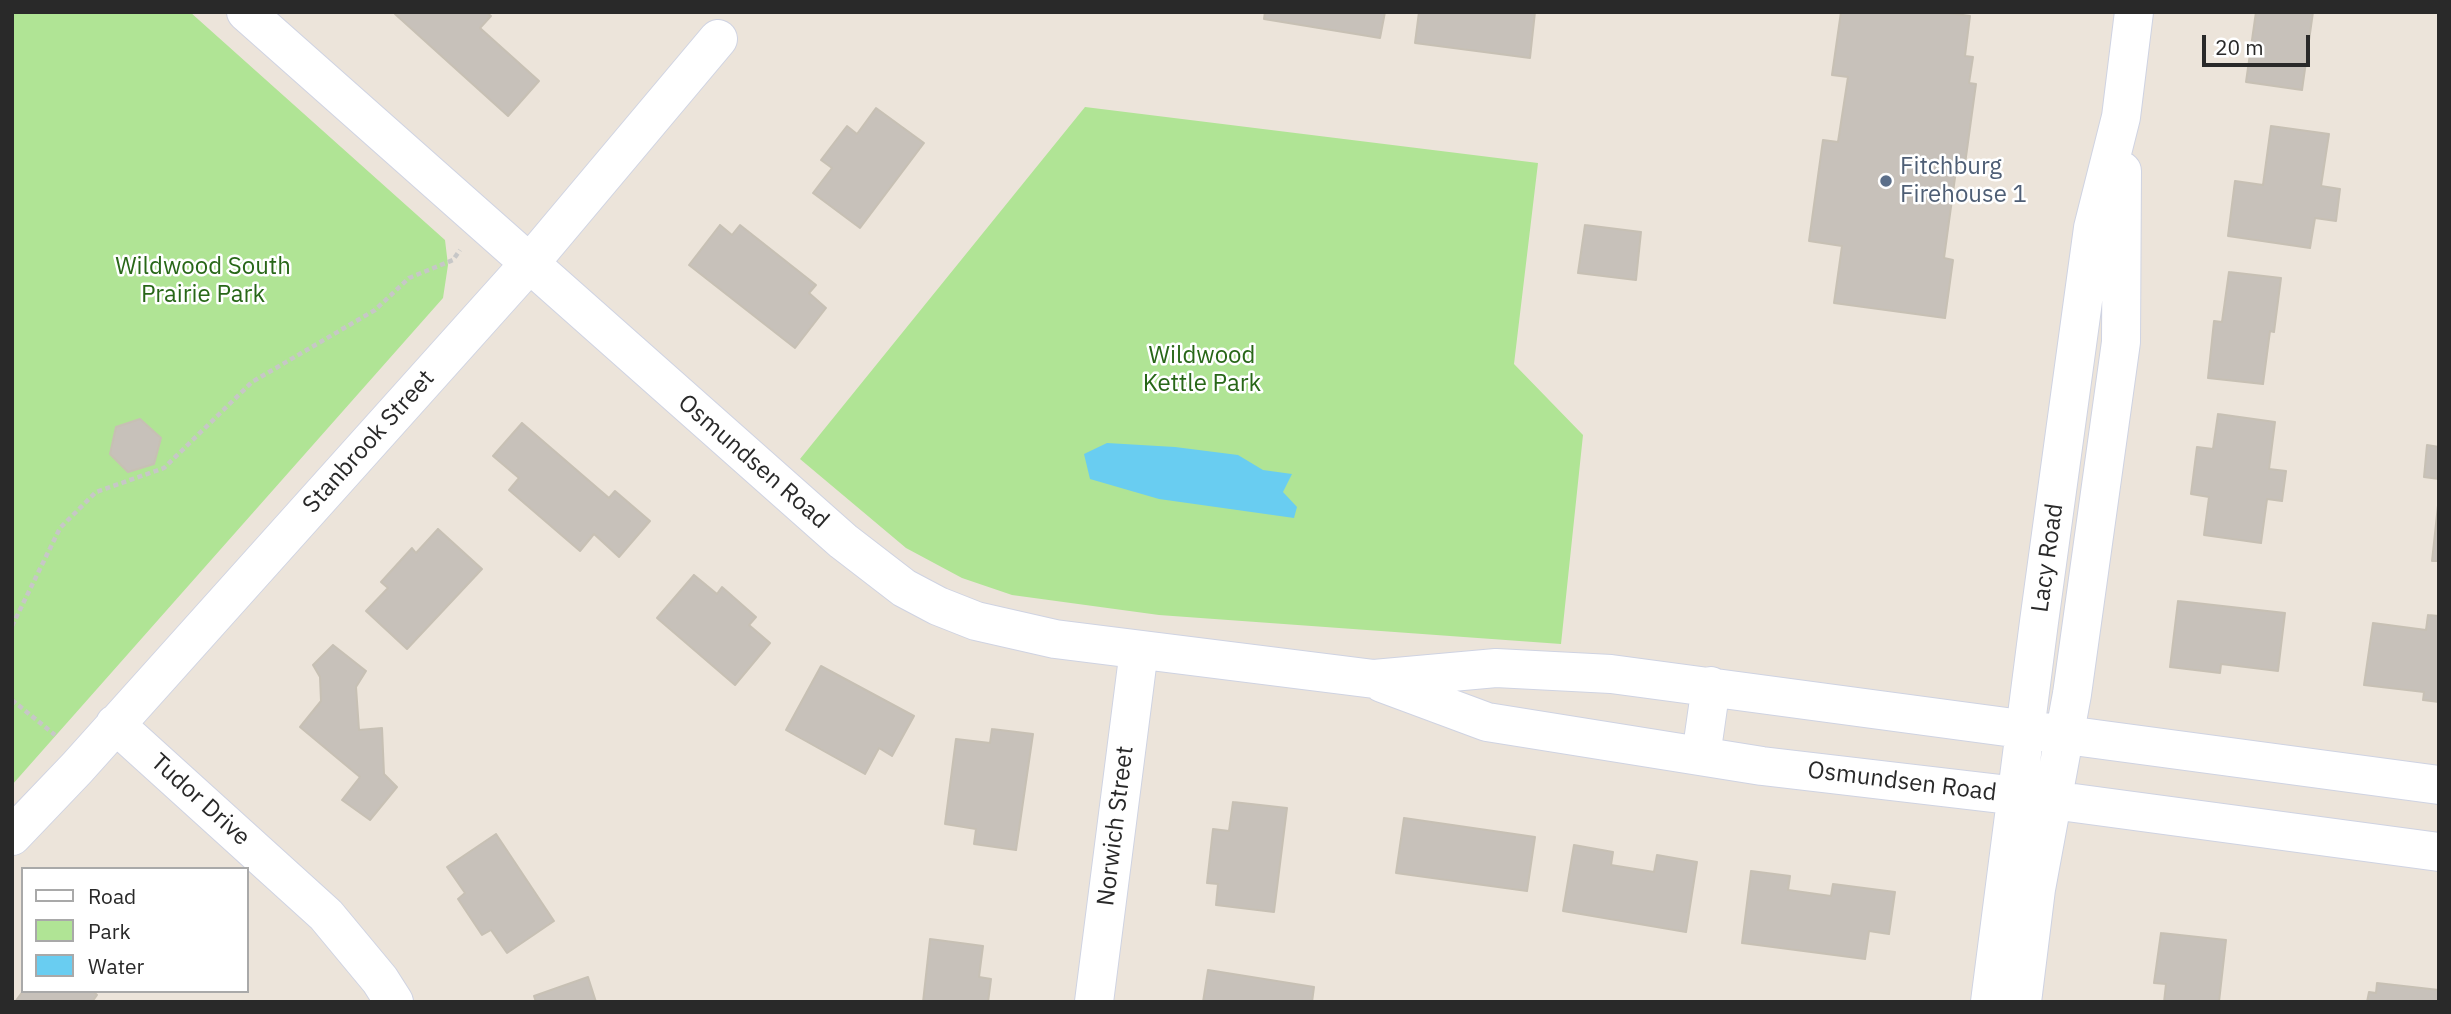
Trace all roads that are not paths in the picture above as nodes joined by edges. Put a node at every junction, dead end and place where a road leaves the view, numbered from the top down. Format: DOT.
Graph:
graph roads {
  1 [pos="246,12"];
  2 [pos="2134,12"];
  3 [pos="718,39"];
  4 [pos="2121,117"];
  5 [pos="529,264"];
  6 [pos="1139,650"];
  7 [pos="1374,679"];
  8 [pos="1711,686"];
  9 [pos="116,724"];
  10 [pos="2025,729"];
  11 [pos="2064,735"];
  12 [pos="1701,756"];
  13 [pos="2439,785"];
  14 [pos="2034,798"];
  15 [pos="12,836"];
  16 [pos="2439,852"];
  17 [pos="394,1002"];
  18 [pos="1094,1002"];
  19 [pos="1990,1002"];
  20 [pos="2022,1002"];
  1 -- 5 [label="street, Osmundsen Road"];
  2 -- 4 [label="street, Lacy Road"];
  3 -- 5 [label="street, Stanbrook Street"];
  4 -- 10 [label="street, Lacy Road"];
  4 -- 11 [label="street, Lacy Road"];
  5 -- 6 [label="street, Osmundsen Road"];
  5 -- 9 [label="street, Stanbrook Street"];
  6 -- 7 [label="street, Osmundsen Road"];
  6 -- 18 [label="street, Norwich Street"];
  7 -- 8 [label="street, Osmundsen Road"];
  7 -- 12 [label="street, Osmundsen Road"];
  8 -- 10 [label="street, Osmundsen Road"];
  8 -- 12 [label="street"];
  9 -- 15 [label="street, Stanbrook Street"];
  9 -- 17 [label="street, Tudor Drive"];
  10 -- 11 [label="street, Osmundsen Road"];
  10 -- 14 [label="street, Lacy Road"];
  11 -- 13 [label="street, Osmundsen Road"];
  11 -- 14 [label="street, Lacy Road"];
  12 -- 14 [label="street, Osmundsen Road"];
  14 -- 16 [label="street, Osmundsen Road"];
  14 -- 19 [label="street, Lacy Road"];
  14 -- 20 [label="street, Lacy Road"];
}
